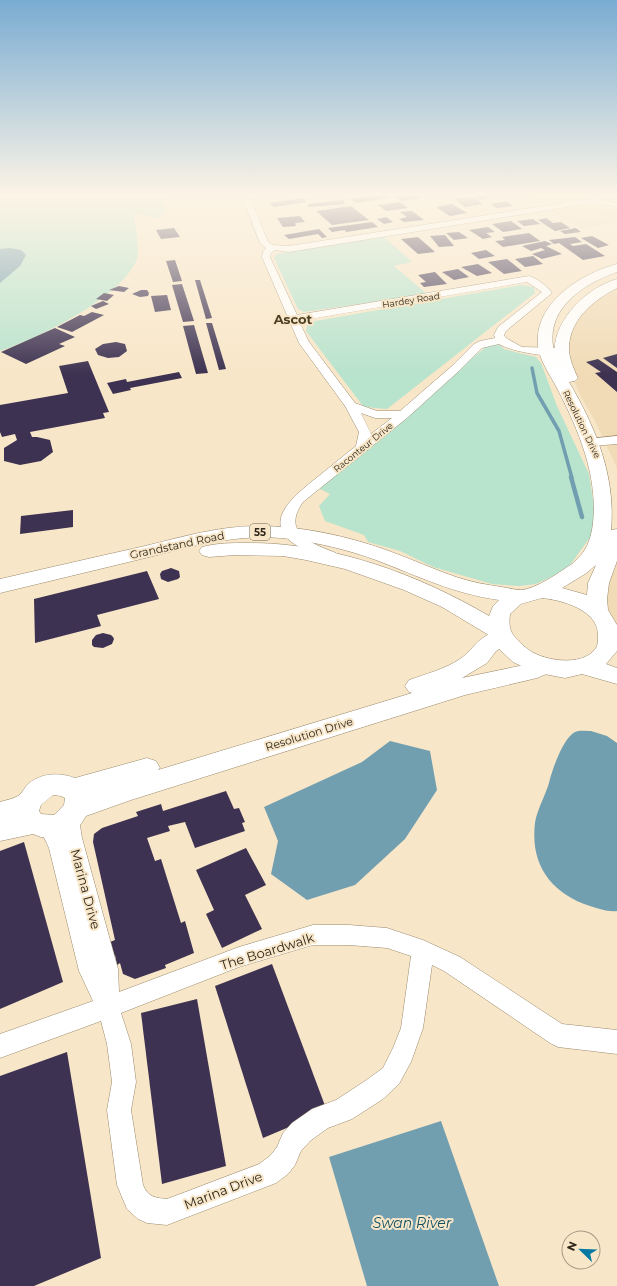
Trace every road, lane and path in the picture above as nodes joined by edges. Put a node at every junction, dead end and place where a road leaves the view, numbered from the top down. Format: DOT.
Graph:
graph roads {
  1 [pos="267,254"];
  2 [pos="617,268"];
  3 [pos="617,283"];
  4 [pos="293,319"];
  5 [pos="500,340"];
  6 [pos="554,351"];
  7 [pos="351,405"];
  8 [pos="403,415"];
  9 [pos="604,441"];
  10 [pos="362,448"];
  11 [pos="614,471"];
  12 [pos="617,530"];
  13 [pos="290,533"];
  14 [pos="338,559"];
  15 [pos="0,586"];
  16 [pos="542,591"];
  17 [pos="517,596"];
  18 [pos="0,599"];
  19 [pos="597,611"];
  20 [pos="500,634"];
  21 [pos="614,641"];
  22 [pos="543,666"];
  23 [pos="584,666"];
  24 [pos="617,676"];
  25 [pos="55,811"];
  26 [pos="0,813"];
  27 [pos="0,830"];
  28 [pos="423,950"];
  29 [pos="108,1007"];
  30 [pos="617,1042"];
  31 [pos="0,1046"];
  1 -- 4 [label="street"];
  2 -- 6 [label="main road, Resolution Drive"];
  3 -- 6 [label="main road"];
  4 -- 5 [label="street, Hardey Road"];
  4 -- 7 [label="street"];
  5 -- 6 [label="street"];
  5 -- 8 [label="street, Raconteur Drive"];
  6 -- 9 [label="main road, Resolution Drive"];
  7 -- 8 [label="street"];
  7 -- 10 [label="street"];
  8 -- 10 [label="street, Raconteur Drive"];
  9 -- 11 [label="main road, Resolution Drive"];
  9 -- 16 [label="main road, Resolution Drive"];
  10 -- 13 [label="street, Raconteur Drive"];
  12 -- 19 [label="main road"];
  13 -- 14 [label="street"];
  13 -- 15 [label="main road, Grandstand Road / 55"];
  13 -- 17 [label="main road, Grandstand Road / 55"];
  14 -- 18 [label="main road, Grandstand Road / 55"];
  14 -- 20 [label="main road, Grandstand Road / 55"];
  16 -- 17 [label="main road, 55"];
  16 -- 19 [label="main road, 55"];
  17 -- 20 [label="main road, 55"];
  19 -- 21 [label="main road, 55"];
  20 -- 22 [label="main road, 55"];
  20 -- 25 [label="main road, Resolution Drive"];
  21 -- 23 [label="main road, 55"];
  22 -- 23 [label="main road, 55"];
  22 -- 25 [label="main road, Resolution Drive"];
  23 -- 24 [label="main road, 55"];
  25 -- 26 [label="main road, Resolution Drive"];
  25 -- 27 [label="main road, Resolution Drive"];
  25 -- 29 [label="street, Marina Drive"];
  28 -- 29 [label="street, The Boardwalk"];
  28 -- 29 [label="street, Marina Drive"];
  28 -- 30 [label="street, The Boardwalk"];
  29 -- 31 [label="street, The Boardwalk"];
}
